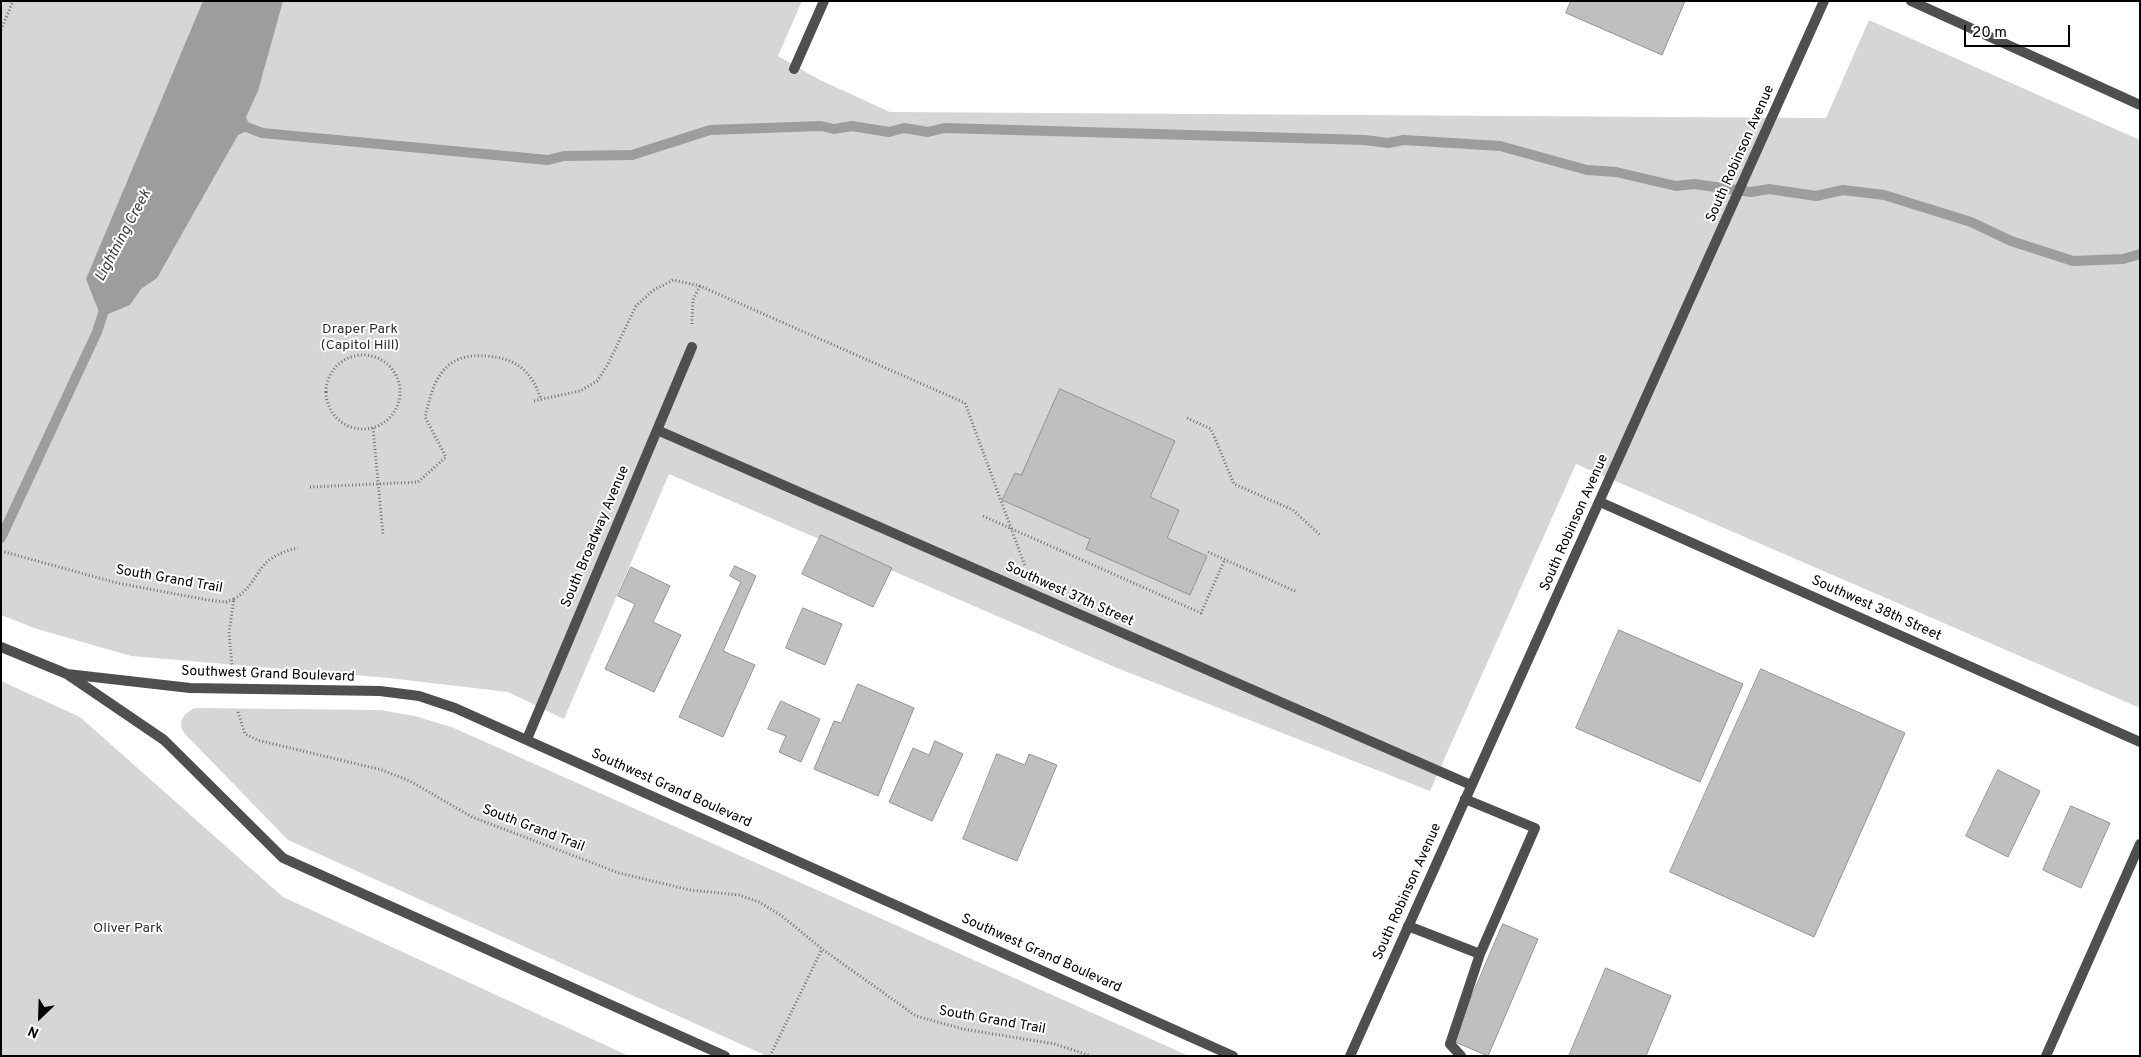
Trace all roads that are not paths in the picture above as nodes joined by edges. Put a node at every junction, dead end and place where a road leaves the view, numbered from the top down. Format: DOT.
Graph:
graph roads {
  1 [pos="824,1"];
  2 [pos="1824,1"];
  3 [pos="1910,1"];
  4 [pos="794,69"];
  5 [pos="2140,105"];
  6 [pos="692,347"];
  7 [pos="657,430"];
  8 [pos="1600,502"];
  9 [pos="1,647"];
  10 [pos="66,674"];
  11 [pos="527,739"];
  12 [pos="2140,742"];
  13 [pos="1471,785"];
  14 [pos="1465,799"];
  15 [pos="2140,844"];
  16 [pos="1408,926"];
  17 [pos="1480,954"];
  18 [pos="725,1056"];
  19 [pos="1233,1056"];
  20 [pos="1350,1056"];
  21 [pos="1461,1056"];
  22 [pos="2046,1056"];
  1 -- 4 [label="street"];
  2 -- 8 [label="street, South Robinson Avenue"];
  3 -- 5 [label="street"];
  6 -- 7 [label="street, South Broadway Avenue"];
  7 -- 11 [label="street, South Broadway Avenue"];
  7 -- 13 [label="street, Southwest 37th Street"];
  8 -- 12 [label="street, Southwest 38th Street"];
  8 -- 13 [label="street, South Robinson Avenue"];
  9 -- 10 [label="street, Southwest Grand Boulevard"];
  10 -- 11 [label="street, Southwest Grand Boulevard"];
  10 -- 18 [label="street, Southwest Grand Boulevard"];
  11 -- 19 [label="street, Southwest Grand Boulevard"];
  13 -- 14 [label="street, South Robinson Avenue"];
  14 -- 16 [label="street, South Robinson Avenue"];
  14 -- 17 [label="street"];
  15 -- 22 [label="street"];
  16 -- 17 [label="street"];
  16 -- 20 [label="street, South Robinson Avenue"];
  17 -- 21 [label="street"];
}
